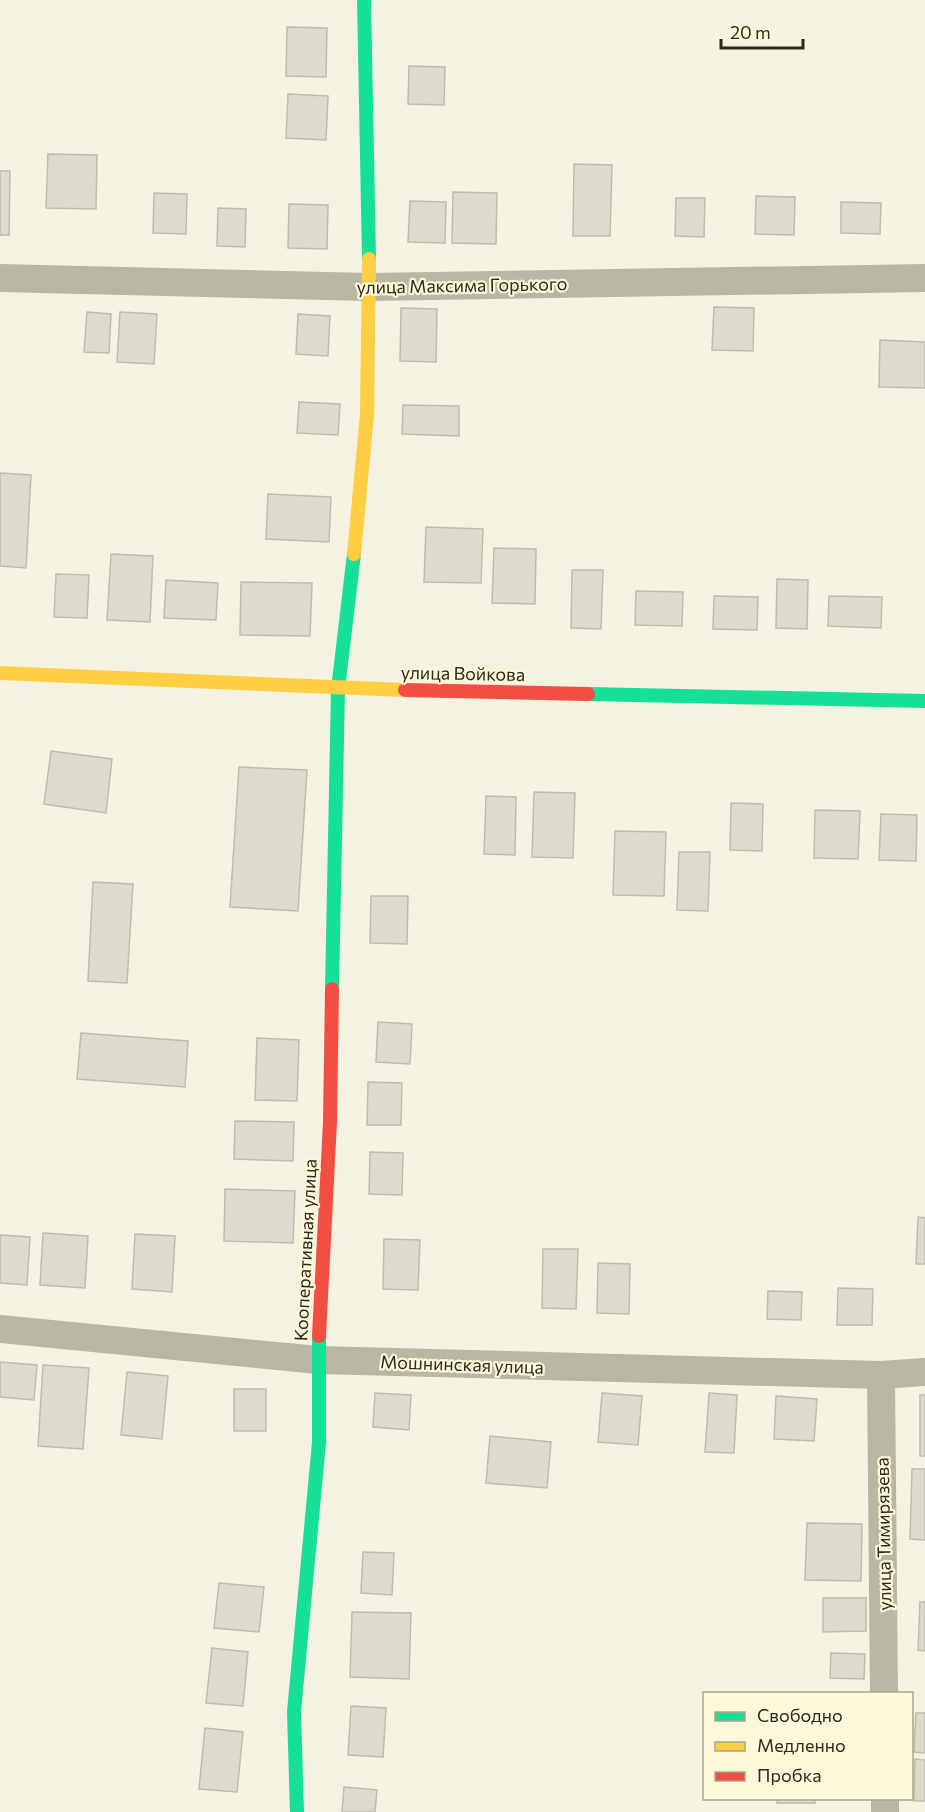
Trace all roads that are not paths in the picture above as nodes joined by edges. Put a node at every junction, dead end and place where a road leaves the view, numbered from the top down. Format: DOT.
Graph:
graph roads {
  1 [pos="364,0"];
  2 [pos="0,278"];
  3 [pos="925,278"];
  4 [pos="369,287"];
  5 [pos="0,674"];
  6 [pos="338,689"];
  7 [pos="925,701"];
  8 [pos="0,1329"];
  9 [pos="318,1360"];
  10 [pos="925,1372"];
  11 [pos="881,1376"];
  12 [pos="884,1692"];
  13 [pos="297,1812"];
  1 -- 4 [label="street, Кооперативная улица"];
  2 -- 4 [label="street, улица Максима Горького"];
  3 -- 4 [label="street, улица Максима Горького"];
  4 -- 6 [label="street, Кооперативная улица"];
  5 -- 6 [label="street, улица Войкова"];
  6 -- 7 [label="street, улица Войкова"];
  6 -- 9 [label="street, Кооперативная улица"];
  8 -- 9 [label="street, Мошнинская улица"];
  9 -- 11 [label="street, Мошнинская улица"];
  9 -- 13 [label="street, Кооперативная улица"];
  10 -- 11 [label="street, Мошнинская улица"];
  11 -- 12 [label="street, улица Тимирязева"];
}
